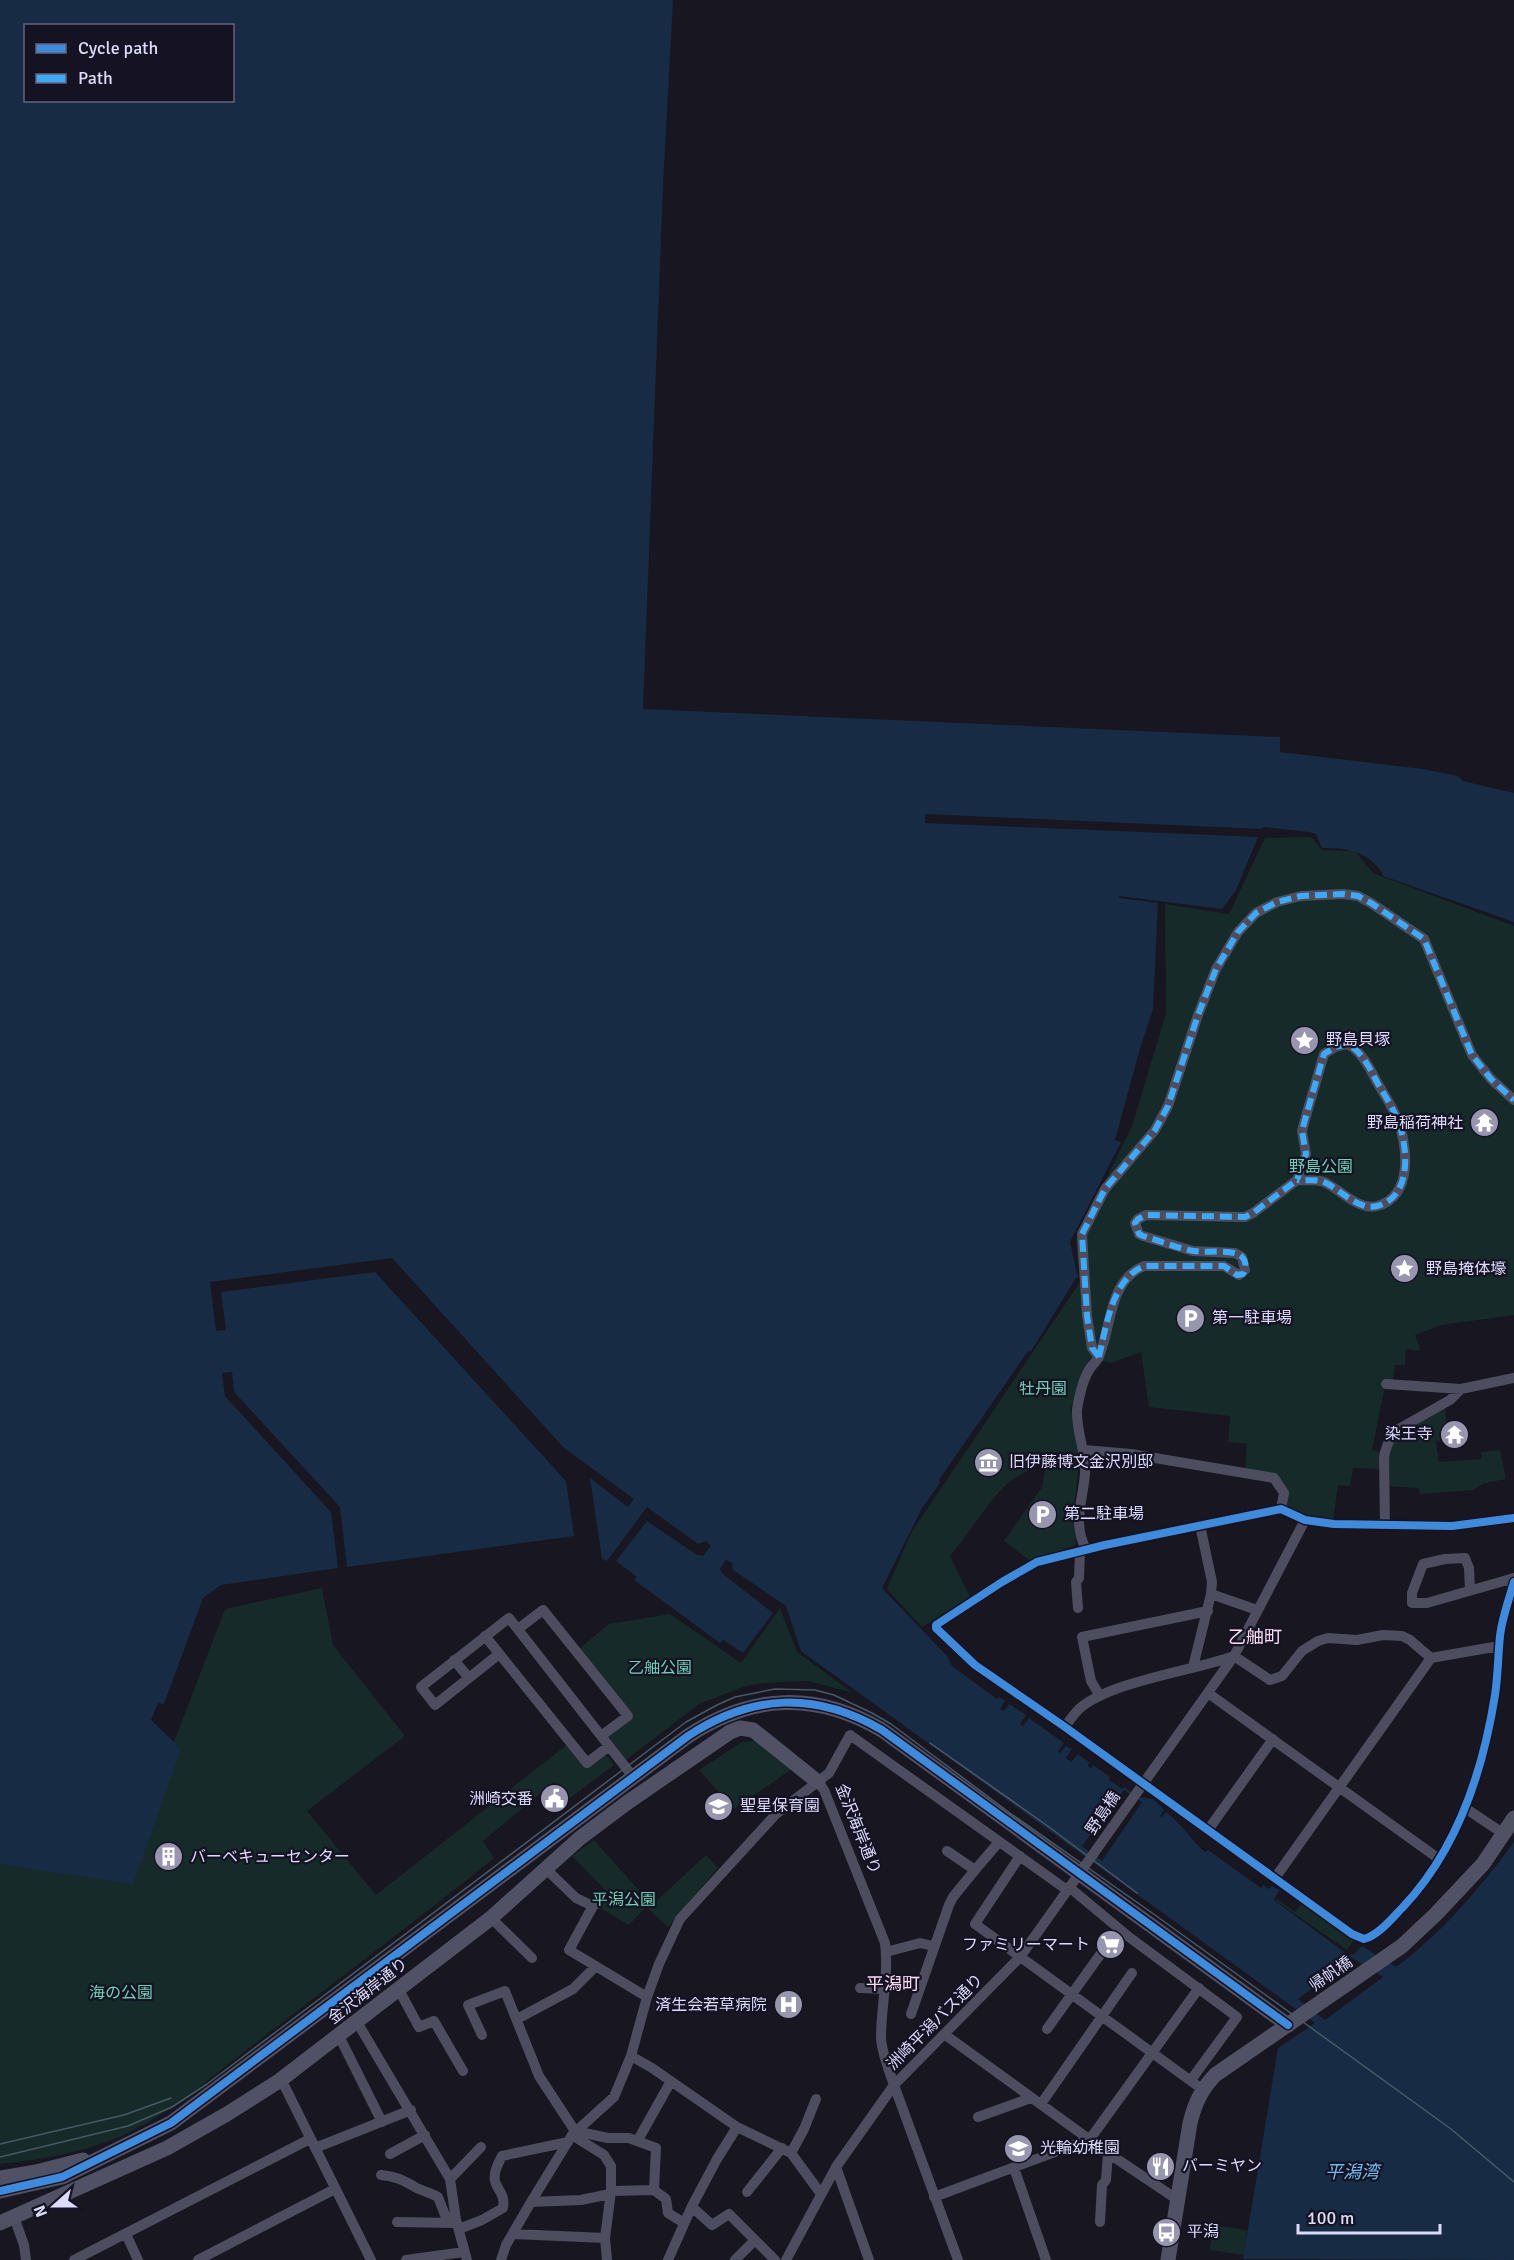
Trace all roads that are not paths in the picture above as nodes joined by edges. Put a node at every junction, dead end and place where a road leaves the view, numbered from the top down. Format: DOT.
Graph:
graph roads {
  1 [pos="1514,1100"];
  2 [pos="1297,1180"];
  3 [pos="1099,1358"];
  4 [pos="1514,1378"];
  5 [pos="1386,1384"];
  6 [pos="1461,1389"];
  7 [pos="1084,1450"];
  8 [pos="1281,1509"];
  9 [pos="1514,1518"];
  10 [pos="1305,1520"];
  11 [pos="1200,1525"];
  12 [pos="1385,1525"];
  13 [pos="1083,1550"];
  14 [pos="1514,1580"];
  15 [pos="1470,1590"];
  16 [pos="1211,1594"];
  17 [pos="1078,1608"];
  18 [pos="1257,1610"];
  19 [pos="1208,1611"];
  20 [pos="518,1629"];
  21 [pos="485,1636"];
  22 [pos="1499,1646"];
  23 [pos="499,1654"];
  24 [pos="1234,1656"];
  25 [pos="1431,1658"];
  26 [pos="454,1660"];
  27 [pos="1193,1667"];
  28 [pos="469,1678"];
  29 [pos="1208,1693"];
  30 [pos="1100,1696"];
  31 [pos="1065,1727"];
  32 [pos="601,1736"];
  33 [pos="1273,1739"];
  34 [pos="609,1746"];
  35 [pos="634,1778"];
  36 [pos="818,1782"];
  37 [pos="1142,1782"];
  38 [pos="1340,1788"];
  39 [pos="1465,1808"];
  40 [pos="1514,1818"];
  41 [pos="1208,1830"];
  42 [pos="1504,1834"];
  43 [pos="999,1842"];
  44 [pos="947,1851"];
  45 [pos="1020,1856"];
  46 [pos="1439,1859"];
  47 [pos="545,1868"];
  48 [pos="975,1870"];
  49 [pos="1080,1874"];
  50 [pos="1275,1878"];
  51 [pos="1068,1889"];
  52 [pos="491,1918"];
  53 [pos="1141,1918"];
  54 [pos="1129,1937"];
  55 [pos="933,1947"];
  56 [pos="886,1952"];
  57 [pos="1102,1952"];
  58 [pos="1020,1957"];
  59 [pos="532,1958"];
  60 [pos="595,1967"];
  61 [pos="1132,1973"];
  62 [pos="860,1988"];
  63 [pos="1199,1988"];
  64 [pos="886,1989"];
  65 [pos="399,1990"];
  66 [pos="1071,1994"];
  67 [pos="647,1997"];
  68 [pos="911,2014"];
  69 [pos="1101,2016"];
  70 [pos="517,2019"];
  71 [pos="1294,2021"];
  72 [pos="357,2022"];
  73 [pos="1047,2029"];
  74 [pos="944,2034"];
  75 [pos="482,2035"];
  76 [pos="339,2036"];
  77 [pos="1152,2052"];
  78 [pos="631,2056"];
  79 [pos="463,2071"];
  80 [pos="279,2081"];
  81 [pos="670,2081"];
  82 [pos="1196,2084"];
  83 [pos="894,2085"];
  84 [pos="816,2099"];
  85 [pos="1036,2101"];
  86 [pos="411,2110"];
  87 [pos="978,2117"];
  88 [pos="382,2122"];
  89 [pos="737,2127"];
  90 [pos="425,2135"];
  91 [pos="572,2136"];
  92 [pos="1090,2139"];
  93 [pos="638,2140"];
  94 [pos="313,2144"];
  95 [pos="481,2147"];
  96 [pos="787,2150"];
  97 [pos="118,2151"];
  98 [pos="1108,2153"];
  99 [pos="390,2154"];
  100 [pos="836,2167"];
  101 [pos="1014,2168"];
  102 [pos="381,2175"];
  103 [pos="0,2178"];
  104 [pos="450,2179"];
  105 [pos="334,2189"];
  106 [pos="654,2190"];
  107 [pos="0,2191"];
  108 [pos="747,2192"];
  109 [pos="610,2193"];
  110 [pos="821,2194"];
  111 [pos="934,2197"];
  112 [pos="1178,2200"];
  113 [pos="531,2202"];
  114 [pos="692,2207"];
  115 [pos="7,2220"];
  116 [pos="397,2222"];
  117 [pos="1100,2222"];
  118 [pos="684,2223"];
  119 [pos="457,2224"];
  120 [pos="126,2234"];
  121 [pos="513,2234"];
  122 [pos="605,2238"];
  123 [pos="755,2240"];
  124 [pos="466,2256"];
  125 [pos="211,2258"];
  126 [pos="26,2260"];
  127 [pos="74,2260"];
  128 [pos="138,2260"];
  129 [pos="198,2260"];
  130 [pos="371,2260"];
  131 [pos="406,2260"];
  132 [pos="501,2260"];
  133 [pos="607,2260"];
  134 [pos="668,2260"];
  135 [pos="735,2260"];
  136 [pos="775,2260"];
  137 [pos="786,2260"];
  138 [pos="869,2260"];
  139 [pos="958,2260"];
  140 [pos="1046,2260"];
  141 [pos="1168,2260"];
  1 -- 3 [label="street"];
  2 -- 2 [label="street"];
  2 -- 3 [label="street"];
  3 -- 7 [label="street"];
  4 -- 6 [label="street"];
  5 -- 6 [label="street"];
  6 -- 12 [label="street"];
  7 -- 8 [label="street"];
  7 -- 13 [label="street"];
  8 -- 10 [label="street"];
  8 -- 11 [label="street"];
  9 -- 12 [label="street"];
  10 -- 12 [label="street"];
  10 -- 18 [label="street, 野島橋"];
  11 -- 13 [label="street"];
  11 -- 16 [label="street"];
  13 -- 17 [label="street"];
  13 -- 31 [label="street"];
  14 -- 15 [label="street"];
  14 -- 22 [label="street"];
  15 -- 15 [label="street"];
  16 -- 18 [label="street"];
  16 -- 19 [label="street"];
  18 -- 24 [label="street, 野島橋"];
  19 -- 27 [label="street"];
  19 -- 30 [label="street"];
  20 -- 21 [label="street"];
  20 -- 32 [label="street"];
  20 -- 32 [label="street"];
  21 -- 23 [label="street"];
  21 -- 26 [label="street"];
  22 -- 25 [label="street"];
  22 -- 39 [label="street"];
  23 -- 28 [label="street"];
  23 -- 34 [label="street"];
  24 -- 25 [label="street"];
  24 -- 27 [label="street"];
  24 -- 29 [label="street, 野島橋"];
  25 -- 38 [label="street"];
  26 -- 28 [label="street"];
  26 -- 28 [label="street"];
  27 -- 30 [label="street"];
  29 -- 33 [label="street"];
  29 -- 37 [label="street, 野島橋"];
  30 -- 31 [label="street"];
  31 -- 37 [label="street"];
  32 -- 34 [label="street"];
  33 -- 38 [label="street"];
  33 -- 41 [label="street"];
  34 -- 35 [label="street"];
  35 -- 49 [label="street"];
  35 -- 97 [label="street"];
  36 -- 43 [label="street"];
  36 -- 47 [label="street, 金沢海岸通り"];
  36 -- 56 [label="street, 金沢海岸通り"];
  36 -- 67 [label="street"];
  37 -- 41 [label="street"];
  37 -- 49 [label="street, 野島橋"];
  38 -- 46 [label="street"];
  38 -- 50 [label="street"];
  39 -- 42 [label="street"];
  39 -- 46 [label="street"];
  40 -- 42 [label="street, 帰帆橋"];
  41 -- 50 [label="street"];
  42 -- 71 [label="street, 帰帆橋"];
  43 -- 45 [label="street"];
  43 -- 48 [label="street"];
  44 -- 48 [label="street"];
  45 -- 51 [label="street"];
  45 -- 58 [label="street"];
  46 -- 50 [label="street"];
  47 -- 52 [label="street, 金沢海岸通り"];
  47 -- 60 [label="street"];
  48 -- 55 [label="street"];
  49 -- 51 [label="street, 洲崎平潟バス通り"];
  49 -- 53 [label="street"];
  51 -- 54 [label="street"];
  51 -- 58 [label="street, 洲崎平潟バス通り"];
  52 -- 59 [label="street"];
  52 -- 65 [label="street, 金沢海岸通り"];
  53 -- 54 [label="street"];
  53 -- 71 [label="street"];
  54 -- 63 [label="street"];
  55 -- 56 [label="street"];
  55 -- 68 [label="street"];
  56 -- 64 [label="street, 金沢海岸通り"];
  57 -- 66 [label="street"];
  58 -- 66 [label="street"];
  58 -- 74 [label="street, 洲崎平潟バス通り"];
  60 -- 67 [label="street"];
  60 -- 70 [label="street"];
  61 -- 69 [label="street"];
  62 -- 64 [label="street"];
  63 -- 77 [label="street"];
  63 -- 82 [label="street"];
  64 -- 83 [label="street, 金沢海岸通り"];
  65 -- 72 [label="street, 金沢海岸通り"];
  65 -- 79 [label="street"];
  66 -- 69 [label="street"];
  66 -- 73 [label="street"];
  67 -- 78 [label="street"];
  69 -- 77 [label="street"];
  69 -- 85 [label="street"];
  70 -- 75 [label="street"];
  70 -- 91 [label="street"];
  71 -- 82 [label="street, 帰帆橋"];
  72 -- 76 [label="street, 金沢海岸通り"];
  72 -- 86 [label="street"];
  74 -- 83 [label="street, 洲崎平潟バス通り"];
  74 -- 85 [label="street"];
  76 -- 80 [label="street, 金沢海岸通り"];
  76 -- 88 [label="street"];
  77 -- 82 [label="street"];
  77 -- 92 [label="street"];
  78 -- 81 [label="street"];
  78 -- 91 [label="street"];
  80 -- 94 [label="street"];
  80 -- 115 [label="street, 金沢海岸通り"];
  81 -- 89 [label="street"];
  81 -- 93 [label="street"];
  82 -- 112 [label="street"];
  83 -- 100 [label="street"];
  83 -- 111 [label="street, 洲崎平潟バス通り"];
  84 -- 96 [label="street"];
  85 -- 87 [label="street"];
  85 -- 92 [label="street"];
  86 -- 88 [label="street"];
  86 -- 90 [label="street"];
  88 -- 94 [label="street"];
  89 -- 96 [label="street"];
  89 -- 114 [label="street"];
  90 -- 99 [label="street"];
  90 -- 104 [label="street"];
  91 -- 93 [label="street"];
  91 -- 109 [label="street"];
  91 -- 113 [label="street"];
  91 -- 119 [label="street"];
  92 -- 98 [label="street"];
  92 -- 101 [label="street"];
  93 -- 106 [label="street"];
  94 -- 105 [label="street"];
  94 -- 120 [label="street"];
  95 -- 104 [label="street"];
  96 -- 108 [label="street"];
  96 -- 110 [label="street"];
  97 -- 103 [label="street"];
  97 -- 107 [label="street"];
  98 -- 112 [label="street"];
  98 -- 117 [label="street"];
  100 -- 110 [label="street"];
  100 -- 138 [label="street"];
  101 -- 111 [label="street"];
  101 -- 140 [label="street"];
  102 -- 119 [label="street"];
  104 -- 119 [label="street"];
  105 -- 125 [label="street"];
  105 -- 130 [label="street"];
  106 -- 109 [label="street"];
  106 -- 118 [label="street"];
  109 -- 113 [label="street"];
  109 -- 122 [label="street"];
  110 -- 137 [label="street"];
  111 -- 139 [label="street, 洲崎平潟バス通り"];
  112 -- 141 [label="street"];
  113 -- 121 [label="street"];
  114 -- 118 [label="street"];
  114 -- 123 [label="street"];
  115 -- 126 [label="street"];
  116 -- 119 [label="street"];
  118 -- 134 [label="street"];
  119 -- 124 [label="street"];
  120 -- 127 [label="street"];
  120 -- 128 [label="street"];
  121 -- 122 [label="street"];
  121 -- 132 [label="street"];
  122 -- 133 [label="street"];
  123 -- 135 [label="street"];
  123 -- 136 [label="street"];
  124 -- 131 [label="street"];
  125 -- 129 [label="street"];
}
